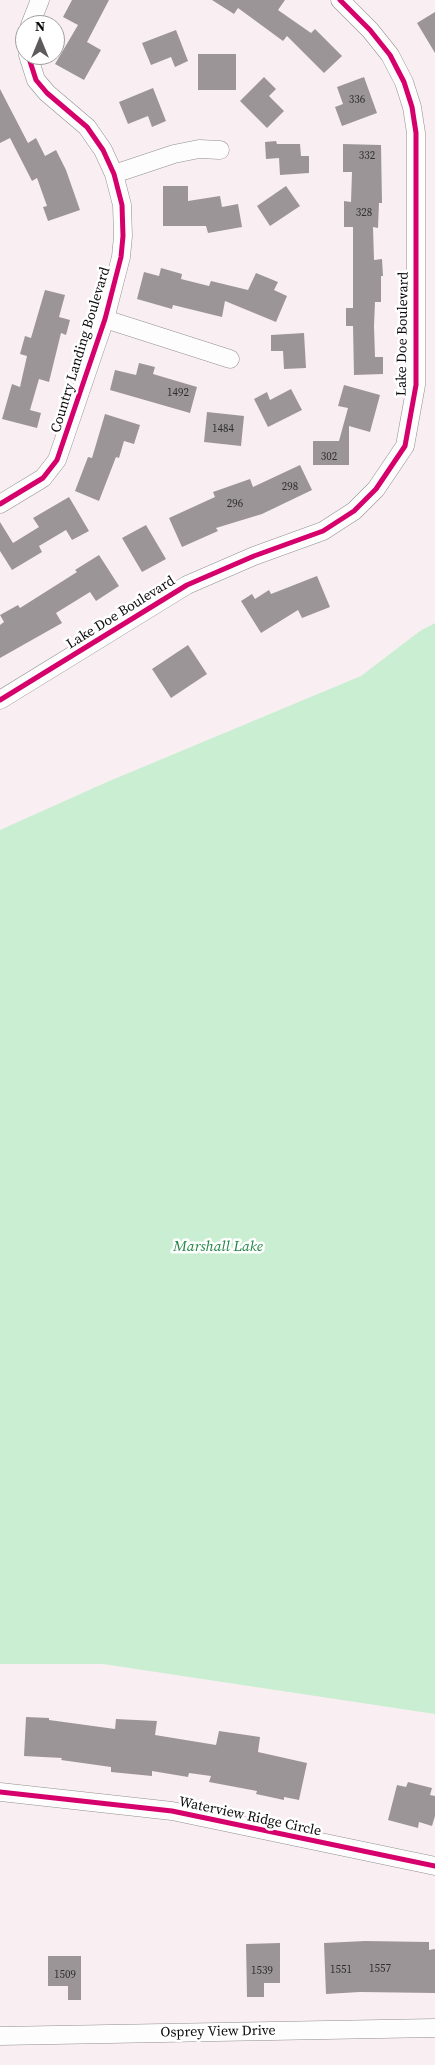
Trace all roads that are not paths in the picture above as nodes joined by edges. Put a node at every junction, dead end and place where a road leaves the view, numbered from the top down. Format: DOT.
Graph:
graph roads {
  1 [pos="40,0"];
  2 [pos="340,0"];
  3 [pos="34,15"];
  4 [pos="31,65"];
  5 [pos="220,150"];
  6 [pos="114,174"];
  7 [pos="104,319"];
  8 [pos="230,359"];
  9 [pos="0,504"];
  10 [pos="0,700"];
  11 [pos="0,1792"];
  12 [pos="435,1866"];
  13 [pos="435,2028"];
  14 [pos="0,2036"];
  1 -- 3 [label="street"];
  2 -- 10 [label="street, Lake Doe Boulevard"];
  4 -- 6 [label="street, Country Landing Boulevard"];
  5 -- 6 [label="street"];
  6 -- 7 [label="street, Country Landing Boulevard"];
  7 -- 8 [label="street"];
  7 -- 9 [label="street, Country Landing Boulevard"];
  11 -- 12 [label="street, Waterview Ridge Circle"];
  13 -- 14 [label="street, Osprey View Drive"];
}
